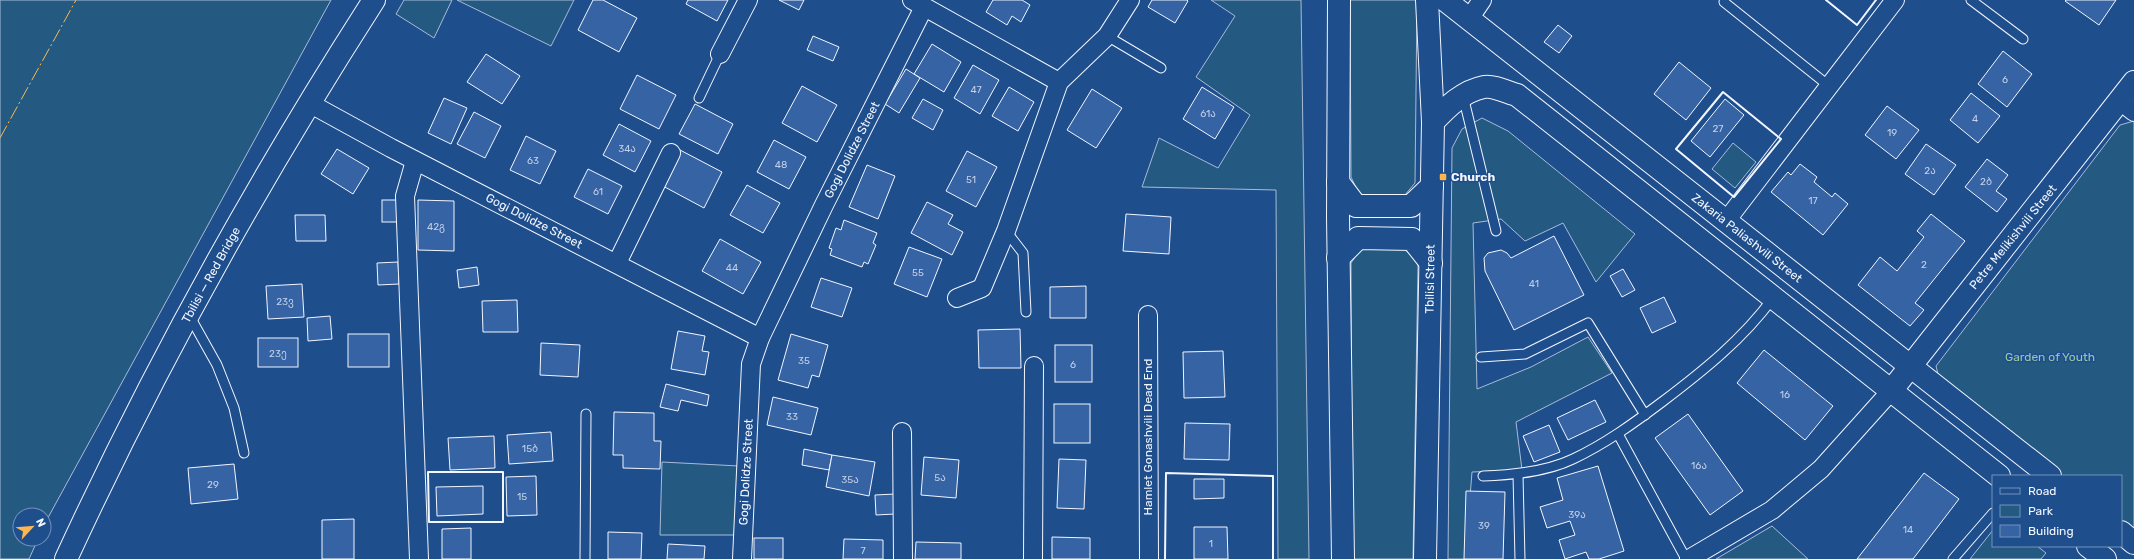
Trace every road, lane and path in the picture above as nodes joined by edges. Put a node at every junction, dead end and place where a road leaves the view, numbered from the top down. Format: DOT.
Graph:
graph roads {
  1 [pos="374,0"];
  2 [pos="748,0"];
  3 [pos="1130,0"];
  4 [pos="1339,0"];
  5 [pos="1427,0"];
  6 [pos="1445,0"];
  7 [pos="1482,0"];
  8 [pos="1895,0"];
  9 [pos="1971,0"];
  10 [pos="1724,2"];
  11 [pos="918,3"];
  12 [pos="1469,19"];
  13 [pos="1107,36"];
  14 [pos="2023,39"];
  15 [pos="720,54"];
  16 [pos="1161,68"];
  17 [pos="1059,82"];
  18 [pos="2134,82"];
  19 [pos="1829,86"];
  20 [pos="1463,95"];
  21 [pos="699,98"];
  22 [pos="309,103"];
  23 [pos="2127,107"];
  24 [pos="1433,122"];
  25 [pos="671,154"];
  26 [pos="415,161"];
  27 [pos="1338,182"];
  28 [pos="1432,186"];
  29 [pos="1726,221"];
  30 [pos="1496,230"];
  31 [pos="1006,231"];
  32 [pos="1338,258"];
  33 [pos="617,263"];
  34 [pos="1431,263"];
  35 [pos="957,298"];
  36 [pos="1773,298"];
  37 [pos="1026,312"];
  38 [pos="188,314"];
  39 [pos="1148,315"];
  40 [pos="760,338"];
  41 [pos="1481,358"];
  42 [pos="1034,366"];
  43 [pos="1910,366"];
  44 [pos="1891,391"];
  45 [pos="586,414"];
  46 [pos="1645,415"];
  47 [pos="902,432"];
  48 [pos="1618,434"];
  49 [pos="244,453"];
  50 [pos="1518,475"];
  51 [pos="1998,475"];
  52 [pos="2049,475"];
  53 [pos="1483,476"];
  54 [pos="1992,514"];
  55 [pos="2122,533"];
  56 [pos="2134,542"];
  57 [pos="2089,547"];
  58 [pos="66,559"];
  59 [pos="419,559"];
  60 [pos="584,559"];
  61 [pos="742,559"];
  62 [pos="903,559"];
  63 [pos="1033,559"];
  64 [pos="1149,559"];
  65 [pos="1343,559"];
  66 [pos="1425,559"];
  67 [pos="1520,559"];
  68 [pos="1688,559"];
  69 [pos="1953,559"];
  70 [pos="2105,559"];
  1 -- 22 [label="main road, Tbilisi — Red Bridge"];
  2 -- 15 [label="street"];
  3 -- 13 [label="street"];
  4 -- 27 [label="main road"];
  5 -- 24 [label="main road, Tbilisi Street"];
  6 -- 12 [label="main road, Zakaria Paliashvili Street"];
  7 -- 12 [label="street"];
  8 -- 19 [label="street"];
  9 -- 14 [label="lane"];
  10 -- 19 [label="lane"];
  11 -- 17 [label="street, Gogi Dolidze Street"];
  11 -- 40 [label="street, Gogi Dolidze Street"];
  12 -- 29 [label="main road, Zakaria Paliashvili Street"];
  13 -- 16 [label="lane"];
  13 -- 17 [label="street"];
  15 -- 21 [label="lane"];
  17 -- 31 [label="street"];
  18 -- 23 [label="main road, Petre Melikishvili Street"];
  19 -- 29 [label="street"];
  20 -- 24 [label="main road"];
  20 -- 30 [label="lane"];
  20 -- 36 [label="main road"];
  22 -- 26 [label="street, Gogi Dolidze Street"];
  22 -- 38 [label="main road, Tbilisi — Red Bridge"];
  23 -- 43 [label="main road, Petre Melikishvili Street"];
  24 -- 28 [label="main road, Tbilisi Street"];
  25 -- 33 [label="street"];
  26 -- 33 [label="street, Gogi Dolidze Street"];
  26 -- 59 [label="street"];
  27 -- 28 [label="main road"];
  27 -- 32 [label="main road"];
  28 -- 34 [label="main road, Tbilisi Street"];
  29 -- 43 [label="main road, Zakaria Paliashvili Street"];
  31 -- 35 [label="street"];
  31 -- 37 [label="lane"];
  32 -- 34 [label="main road"];
  32 -- 65 [label="main road"];
  33 -- 40 [label="street, Gogi Dolidze Street"];
  34 -- 66 [label="main road, Tbilisi Street"];
  36 -- 44 [label="main road"];
  36 -- 46 [label="lane"];
  38 -- 49 [label="lane"];
  38 -- 58 [label="main road, Tbilisi — Red Bridge"];
  39 -- 64 [label="street, Hamlet Gonashvili Dead End"];
  40 -- 61 [label="street, Gogi Dolidze Street"];
  41 -- 46 [label="lane"];
  42 -- 63 [label="street"];
  43 -- 44 [label="main road, Petre Melikishvili Street"];
  43 -- 52 [label="main road, Zakaria Paliashvili Street"];
  44 -- 51 [label="main road"];
  44 -- 68 [label="street"];
  45 -- 60 [label="lane"];
  46 -- 48 [label="lane"];
  47 -- 62 [label="street"];
  48 -- 50 [label="lane"];
  48 -- 68 [label="lane"];
  50 -- 53 [label="lane"];
  50 -- 67 [label="lane"];
  54 -- 69 [label="lane"];
  55 -- 56 [label="main road"];
  57 -- 70 [label="main road"];
}
